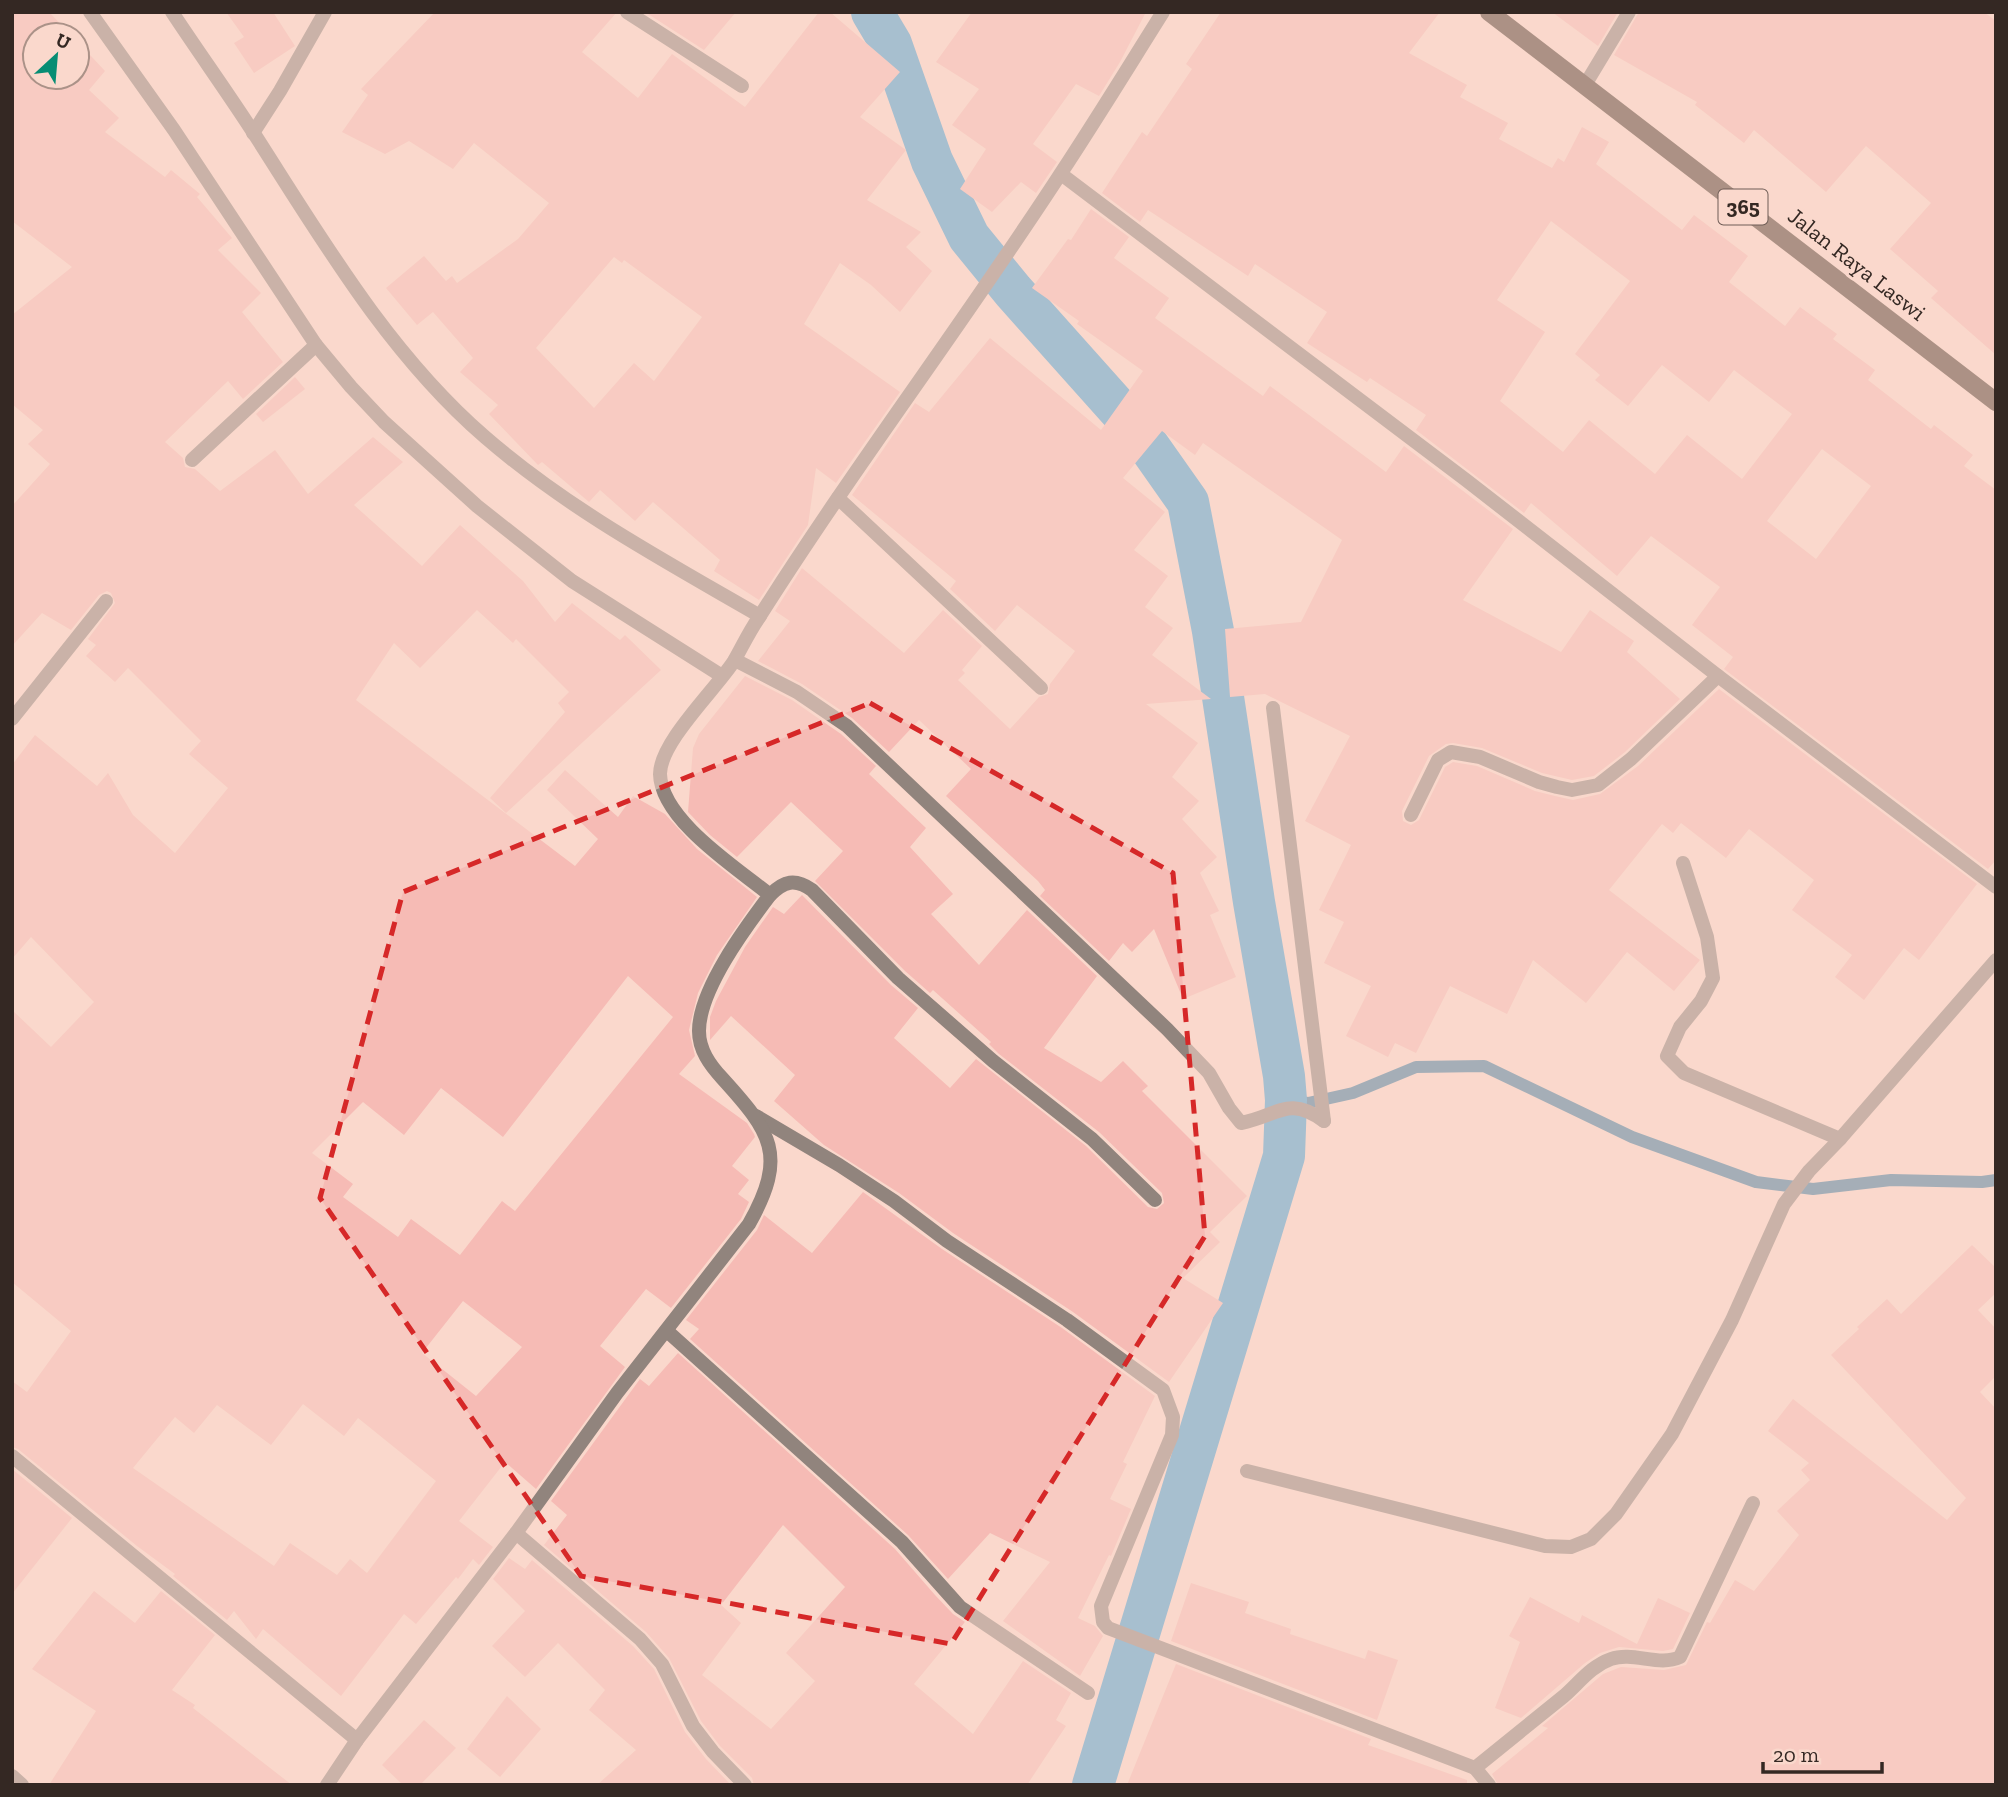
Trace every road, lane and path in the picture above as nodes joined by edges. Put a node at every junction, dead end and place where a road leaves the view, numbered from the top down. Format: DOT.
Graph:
graph roads {
  1 [pos="90,12"];
  2 [pos="172,12"];
  3 [pos="325,12"];
  4 [pos="627,12"];
  5 [pos="1163,12"];
  6 [pos="1489,12"];
  7 [pos="1629,12"];
  8 [pos="1585,85"];
  9 [pos="742,86"];
  10 [pos="253,133"];
  11 [pos="1061,174"];
  12 [pos="316,345"];
  13 [pos="1996,402"];
  14 [pos="192,460"];
  15 [pos="838,498"];
  16 [pos="106,601"];
  17 [pos="758,618"];
  18 [pos="736,656"];
  19 [pos="722,676"];
  20 [pos="1718,676"];
  21 [pos="1041,688"];
  22 [pos="1273,708"];
  23 [pos="12,719"];
  24 [pos="1411,815"];
  25 [pos="1683,863"];
  26 [pos="1996,887"];
  27 [pos="770,895"];
  28 [pos="1996,960"];
  29 [pos="755,1116"];
  30 [pos="1840,1139"];
  31 [pos="1155,1200"];
  32 [pos="667,1331"];
  33 [pos="12,1455"];
  34 [pos="1247,1471"];
  35 [pos="1753,1503"];
  36 [pos="516,1533"];
  37 [pos="1088,1693"];
  38 [pos="357,1741"];
  39 [pos="1475,1768"];
  40 [pos="12,1776"];
  41 [pos="22,1785"];
  42 [pos="327,1785"];
  43 [pos="745,1785"];
  44 [pos="1489,1785"];
  1 -- 12 [label="street"];
  2 -- 10 [label="street"];
  3 -- 10 [label="street"];
  4 -- 9 [label="street"];
  5 -- 11 [label="street"];
  6 -- 8 [label="main road, Jalan Raya Laswi / 365"];
  7 -- 8 [label="street"];
  8 -- 13 [label="main road, Jalan Raya Laswi / 365"];
  10 -- 17 [label="street"];
  11 -- 15 [label="street"];
  11 -- 20 [label="street"];
  12 -- 14 [label="street"];
  12 -- 19 [label="street"];
  15 -- 17 [label="street"];
  15 -- 21 [label="street"];
  16 -- 23 [label="street"];
  17 -- 18 [label="street"];
  18 -- 19 [label="street"];
  18 -- 22 [label="street"];
  19 -- 27 [label="street"];
  20 -- 24 [label="street"];
  20 -- 26 [label="street"];
  25 -- 30 [label="street"];
  27 -- 29 [label="street"];
  27 -- 31 [label="street"];
  28 -- 30 [label="street"];
  29 -- 32 [label="street"];
  29 -- 39 [label="street"];
  30 -- 34 [label="street"];
  32 -- 36 [label="street"];
  32 -- 37 [label="street"];
  33 -- 38 [label="street"];
  35 -- 39 [label="street"];
  36 -- 38 [label="street"];
  36 -- 43 [label="street"];
  38 -- 42 [label="street"];
  39 -- 44 [label="street"];
  40 -- 41 [label="street"];
}
